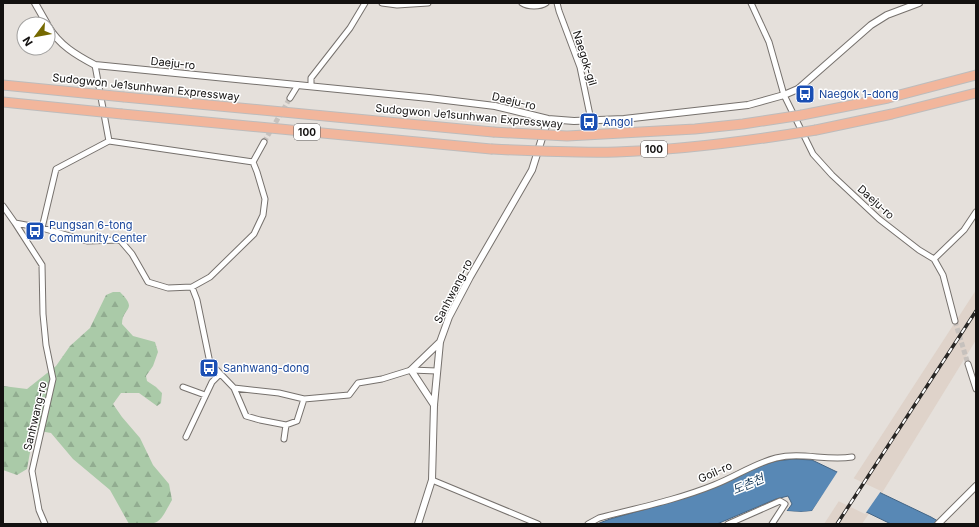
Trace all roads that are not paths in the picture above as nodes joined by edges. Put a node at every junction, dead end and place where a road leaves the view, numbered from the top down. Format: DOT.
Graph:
graph roads {
  1 [pos="35,3"];
  2 [pos="365,3"];
  3 [pos="382,3"];
  4 [pos="428,3"];
  5 [pos="522,3"];
  6 [pos="546,3"];
  7 [pos="557,3"];
  8 [pos="751,3"];
  9 [pos="920,3"];
  10 [pos="42,16"];
  11 [pos="56,37"];
  12 [pos="95,65"];
  13 [pos="976,74"];
  14 [pos="3,85"];
  15 [pos="298,85"];
  16 [pos="311,86"];
  17 [pos="976,93"];
  18 [pos="784,95"];
  19 [pos="290,98"];
  20 [pos="3,102"];
  21 [pos="548,119"];
  22 [pos="591,120"];
  23 [pos="109,141"];
  24 [pos="264,142"];
  25 [pos="253,162"];
  26 [pos="3,206"];
  27 [pos="976,212"];
  28 [pos="15,223"];
  29 [pos="42,228"];
  30 [pos="934,259"];
  31 [pos="192,287"];
  32 [pos="956,321"];
  33 [pos="440,342"];
  34 [pos="968,364"];
  35 [pos="411,370"];
  36 [pos="437,371"];
  37 [pos="220,374"];
  38 [pos="183,387"];
  39 [pos="234,388"];
  40 [pos="976,389"];
  41 [pos="205,395"];
  42 [pos="304,399"];
  43 [pos="434,405"];
  44 [pos="286,425"];
  45 [pos="186,437"];
  46 [pos="284,439"];
  47 [pos="852,457"];
  48 [pos="432,480"];
  49 [pos="976,486"];
  50 [pos="45,524"];
  51 [pos="418,524"];
  52 [pos="538,524"];
  53 [pos="588,524"];
  54 [pos="728,524"];
  55 [pos="772,524"];
  56 [pos="938,524"];
  1 -- 10 [label="street, Daeju-ro"];
  2 -- 16 [label="street"];
  3 -- 4 [label="street"];
  5 -- 6 [label="street"];
  7 -- 22 [label="street, Naegok-gil"];
  8 -- 18 [label="street"];
  9 -- 18 [label="street, Daeju-ro"];
  11 -- 12 [label="street, Daeju-ro"];
  12 -- 15 [label="street, Daeju-ro"];
  12 -- 23 [label="street"];
  13 -- 14 [label="highway, Sudogwon Je1sunhwan Expressway / 100, bridge"];
  15 -- 16 [label="street, Daeju-ro"];
  15 -- 19 [label="street"];
  16 -- 21 [label="street, Daeju-ro"];
  17 -- 20 [label="highway, 100, bridge"];
  18 -- 22 [label="street, Daeju-ro"];
  18 -- 30 [label="street, Daeju-ro"];
  21 -- 22 [label="street, Daeju-ro"];
  21 -- 33 [label="street, Sanhwang-ro"];
  23 -- 25 [label="street"];
  23 -- 29 [label="street"];
  24 -- 25 [label="street"];
  25 -- 31 [label="street"];
  26 -- 28 [label="street, Sanhwang-ro"];
  27 -- 30 [label="street"];
  28 -- 29 [label="street"];
  28 -- 50 [label="street, Sanhwang-ro"];
  29 -- 31 [label="street"];
  30 -- 32 [label="street"];
  31 -- 37 [label="street"];
  33 -- 35 [label="street"];
  33 -- 36 [label="street, Sanhwang-ro"];
  34 -- 40 [label="street"];
  35 -- 36 [label="street"];
  35 -- 42 [label="street"];
  35 -- 43 [label="street"];
  36 -- 43 [label="street"];
  37 -- 39 [label="street"];
  37 -- 41 [label="street"];
  38 -- 41 [label="street"];
  39 -- 42 [label="street"];
  39 -- 44 [label="street"];
  41 -- 45 [label="street"];
  42 -- 44 [label="street"];
  43 -- 48 [label="street"];
  44 -- 46 [label="street"];
  47 -- 53 [label="street, Goil-ro"];
  48 -- 51 [label="street"];
  48 -- 52 [label="street"];
  49 -- 56 [label="street"];
  54 -- 55 [label="street"];
}
